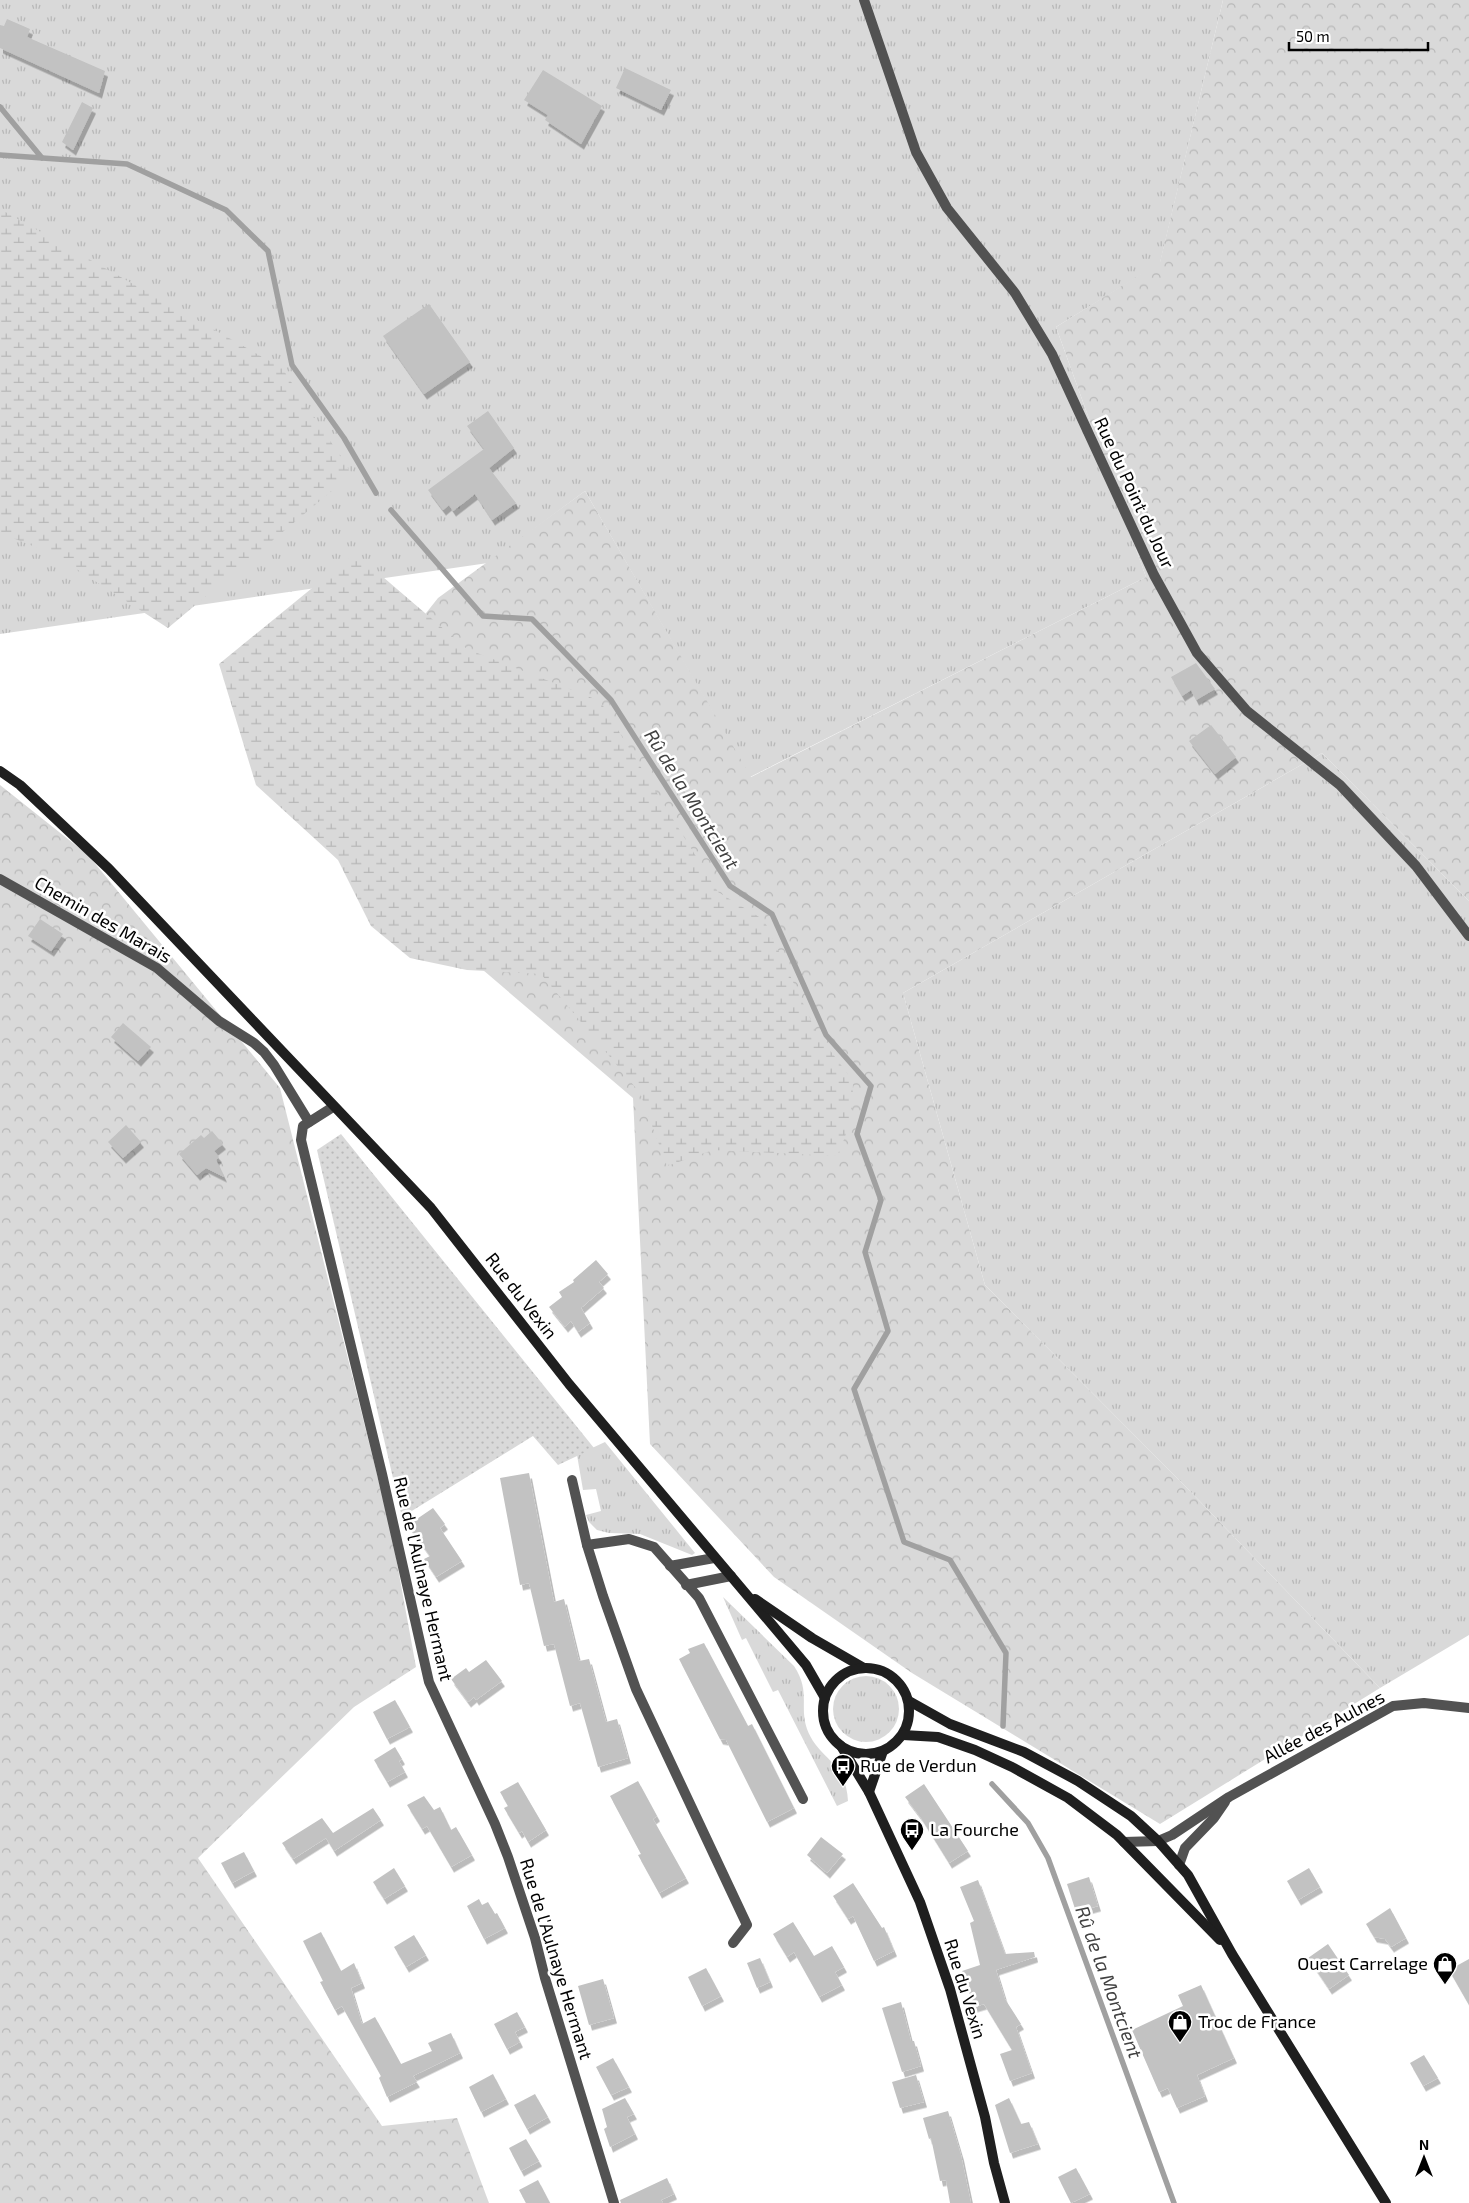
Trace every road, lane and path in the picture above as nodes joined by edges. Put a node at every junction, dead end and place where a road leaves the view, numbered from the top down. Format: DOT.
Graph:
graph roads {
  1 [pos="864,0"];
  2 [pos="0,772"];
  3 [pos="0,879"];
  4 [pos="1469,936"];
  5 [pos="262,1030"];
  6 [pos="245,1038"];
  7 [pos="333,1107"];
  8 [pos="309,1122"];
  9 [pos="572,1480"];
  10 [pos="587,1546"];
  11 [pos="714,1558"];
  12 [pos="670,1566"];
  13 [pos="731,1576"];
  14 [pos="686,1584"];
  15 [pos="744,1591"];
  16 [pos="864,1668"];
  17 [pos="825,1698"];
  18 [pos="909,1701"];
  19 [pos="1469,1708"];
  20 [pos="903,1735"];
  21 [pos="841,1746"];
  22 [pos="883,1751"];
  23 [pos="869,1792"];
  24 [pos="1229,1797"];
  25 [pos="803,1799"];
  26 [pos="1158,1841"];
  27 [pos="1124,1842"];
  28 [pos="1179,1865"];
  29 [pos="733,1943"];
  30 [pos="1232,1954"];
  31 [pos="614,2203"];
  32 [pos="1005,2203"];
  33 [pos="1386,2203"];
  1 -- 4 [label="street, Rue du Point du Jour"];
  2 -- 5 [label="main road, Rue du Vexin"];
  3 -- 6 [label="street, Chemin des Marais"];
  5 -- 6 [label="street"];
  5 -- 7 [label="main road, Rue du Vexin"];
  6 -- 8 [label="street, Chemin des Marais"];
  7 -- 8 [label="street"];
  7 -- 11 [label="main road, Rue du Vexin"];
  8 -- 31 [label="street, Rue de l'Aulnaye Hermant"];
  9 -- 10 [label="street"];
  10 -- 12 [label="street"];
  10 -- 29 [label="street"];
  11 -- 12 [label="street"];
  11 -- 13 [label="main road, Rue du Vexin"];
  12 -- 14 [label="street"];
  13 -- 14 [label="street"];
  13 -- 15 [label="main road, Rue du Vexin"];
  14 -- 25 [label="street"];
  15 -- 16 [label="main road"];
  15 -- 17 [label="main road"];
  16 -- 17 [label="main road"];
  16 -- 18 [label="main road"];
  17 -- 21 [label="main road"];
  18 -- 20 [label="main road"];
  18 -- 26 [label="main road"];
  19 -- 24 [label="street, Allée des Aulnes"];
  20 -- 22 [label="main road"];
  20 -- 27 [label="main road"];
  21 -- 22 [label="main road"];
  21 -- 23 [label="main road, Rue du Vexin"];
  22 -- 23 [label="main road"];
  23 -- 32 [label="main road, Rue du Vexin"];
  24 -- 26 [label="street, Allée des Aulnes"];
  24 -- 28 [label="street, Allée des Aulnes"];
  26 -- 27 [label="street, Allée des Aulnes"];
  26 -- 28 [label="main road"];
  27 -- 30 [label="main road"];
  28 -- 30 [label="main road"];
  30 -- 33 [label="main road"];
}
